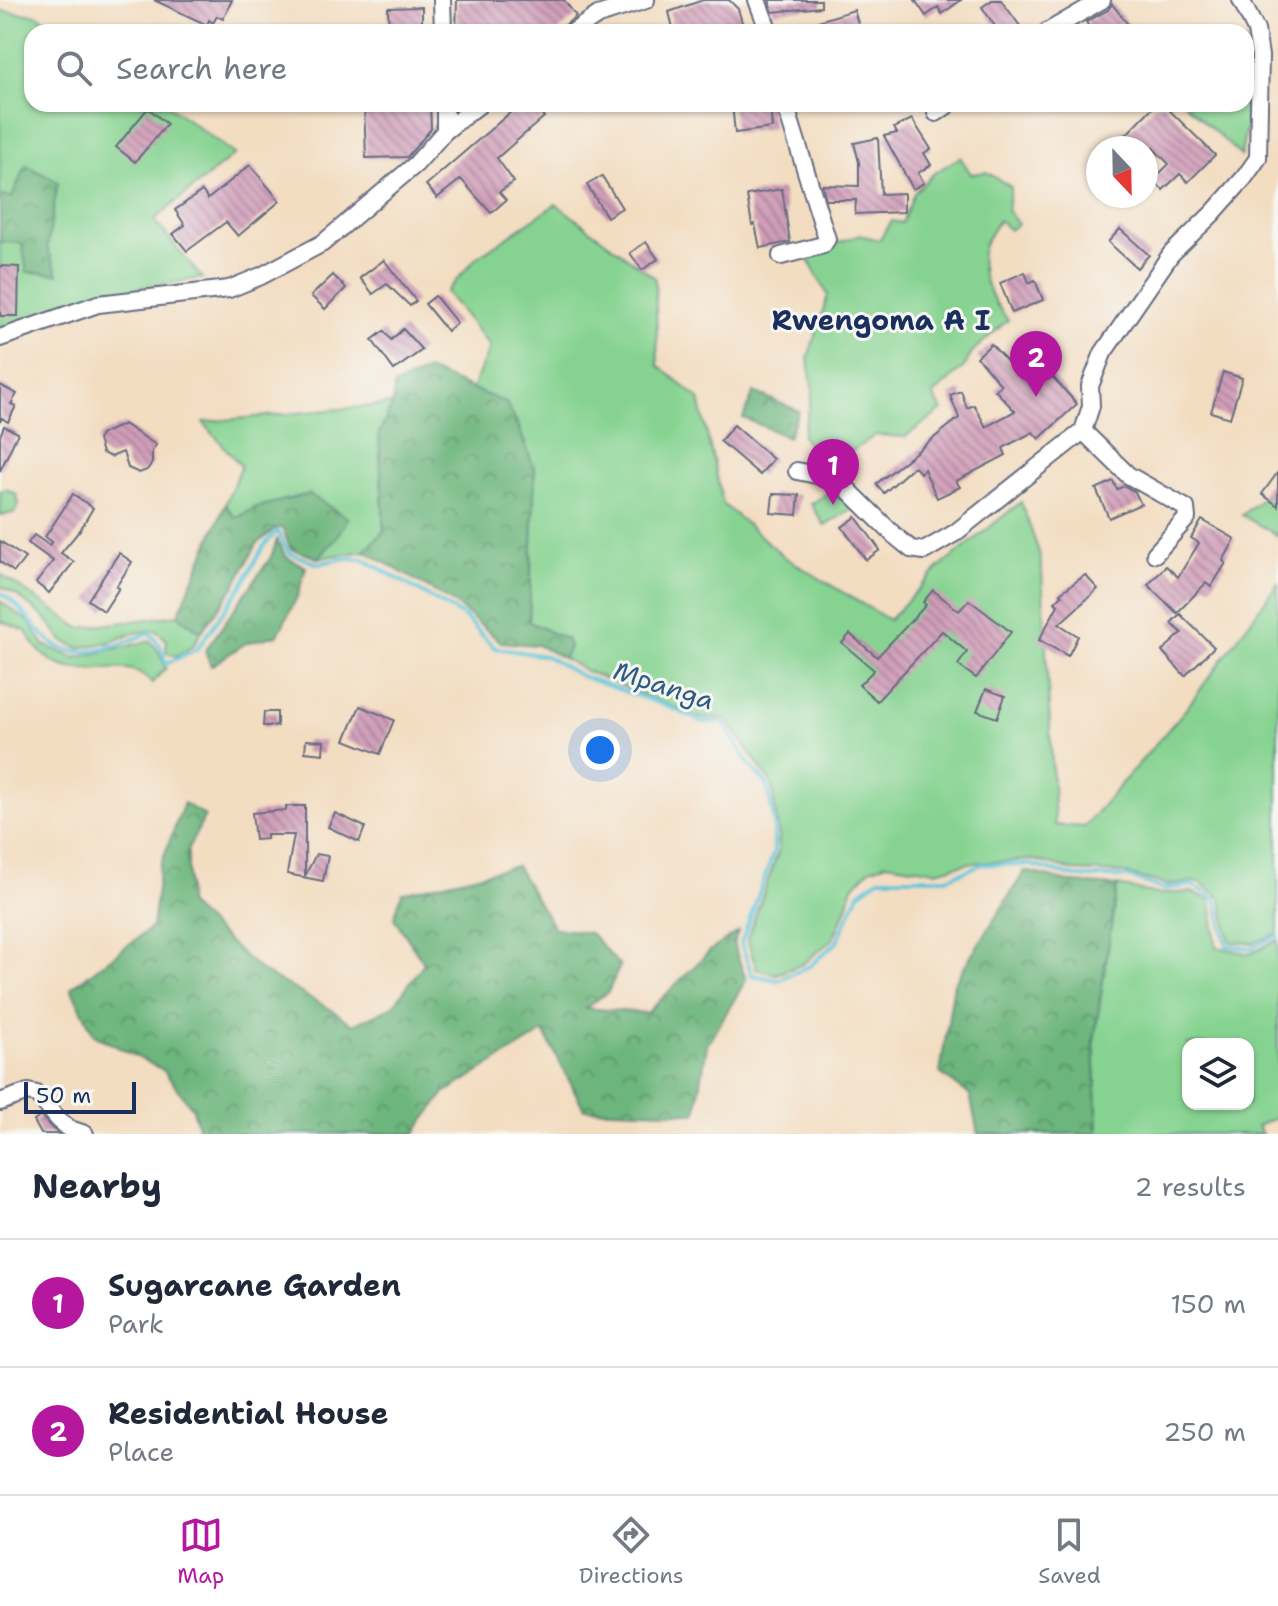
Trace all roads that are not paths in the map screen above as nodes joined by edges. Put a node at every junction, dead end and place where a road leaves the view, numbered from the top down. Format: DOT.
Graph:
graph roads {
  1 [pos="442,0"];
  2 [pos="646,0"];
  3 [pos="757,0"];
  4 [pos="1102,0"];
  5 [pos="1241,0"];
  6 [pos="443,24"];
  7 [pos="585,24"];
  8 [pos="766,24"];
  9 [pos="1061,24"];
  10 [pos="1253,24"];
  11 [pos="1254,26"];
  12 [pos="445,112"];
  13 [pos="470,112"];
  14 [pos="787,112"];
  15 [pos="445,131"];
  16 [pos="781,256"];
  17 [pos="0,338"];
  18 [pos="1083,431"];
  19 [pos="797,471"];
  20 [pos="1155,554"];
  21 [pos="0,1102"];
  22 [pos="85,1134"];
  1 -- 6 [label="street"];
  2 -- 7 [label="street"];
  3 -- 8 [label="street"];
  4 -- 9 [label="street"];
  5 -- 10 [label="street"];
  11 -- 18 [label="street"];
  12 -- 15 [label="street"];
  13 -- 15 [label="street"];
  14 -- 16 [label="street"];
  15 -- 17 [label="street"];
  18 -- 19 [label="street"];
  18 -- 20 [label="street"];
  21 -- 22 [label="street"];
}
